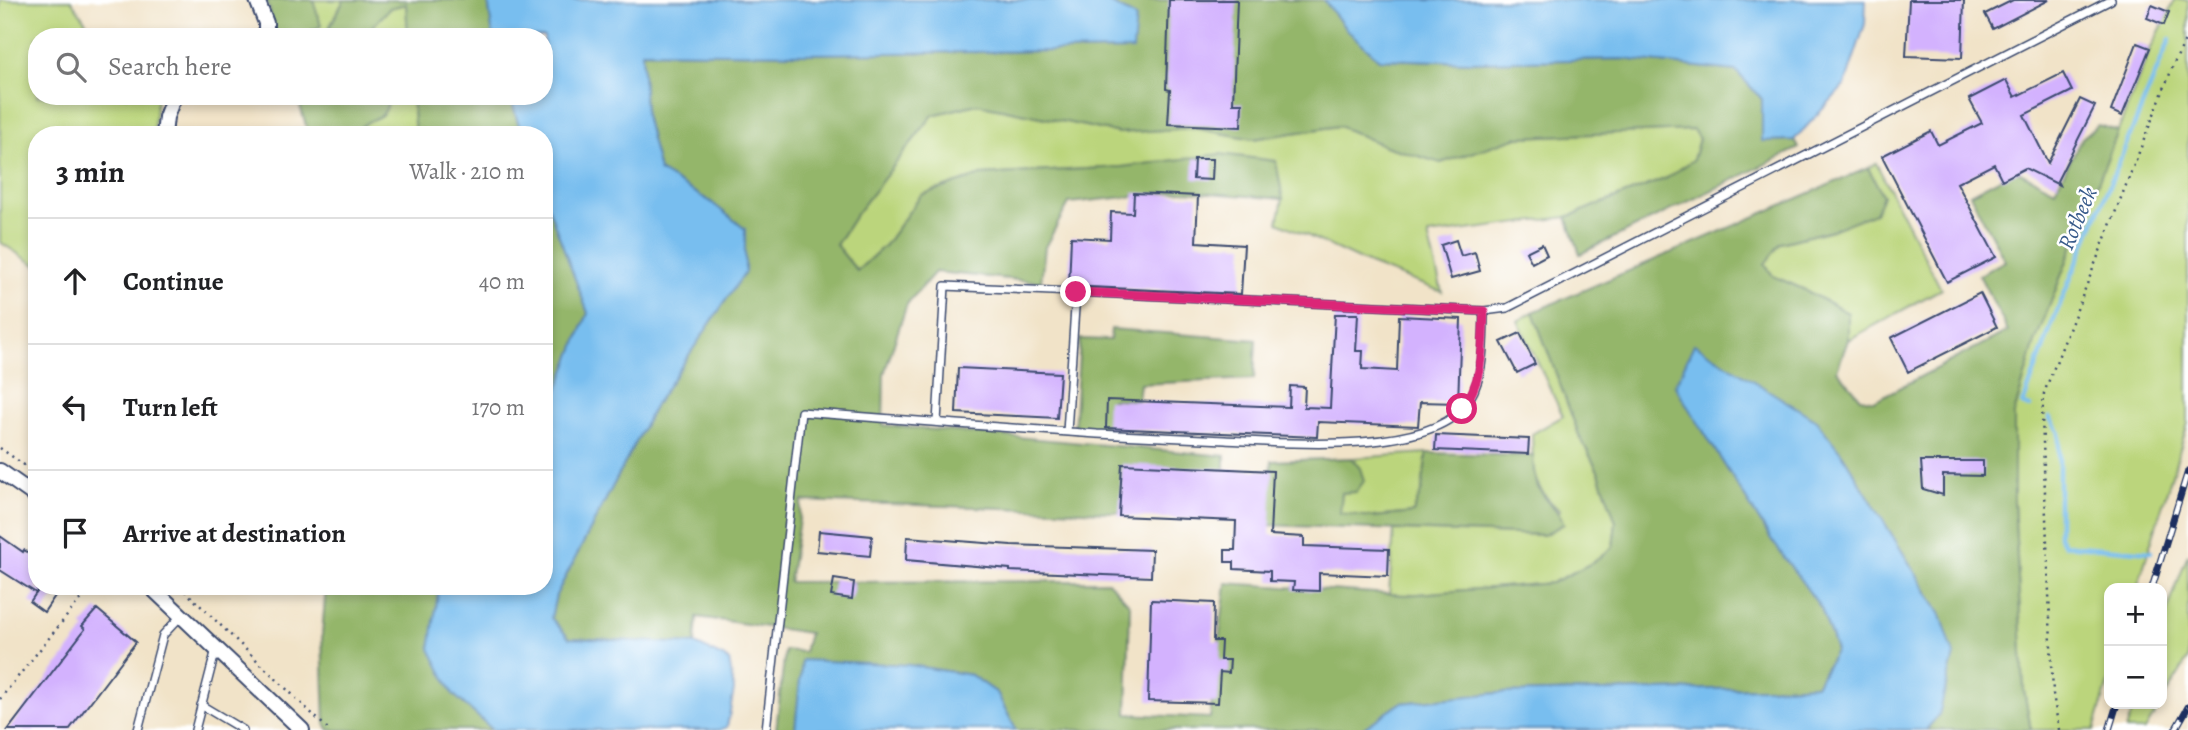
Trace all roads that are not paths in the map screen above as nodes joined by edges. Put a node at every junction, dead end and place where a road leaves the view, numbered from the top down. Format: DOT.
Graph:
graph roads {
  1 [pos="257,0"];
  2 [pos="2111,0"];
  3 [pos="266,28"];
  4 [pos="171,105"];
  5 [pos="165,126"];
  6 [pos="1076,292"];
  7 [pos="1484,311"];
  8 [pos="937,422"];
  9 [pos="1068,432"];
  10 [pos="0,471"];
  11 [pos="28,491"];
  12 [pos="159,595"];
  13 [pos="181,616"];
  14 [pos="216,649"];
  15 [pos="201,705"];
  16 [pos="138,730"];
  17 [pos="195,730"];
  18 [pos="243,730"];
  19 [pos="302,730"];
  20 [pos="766,730"];
  1 -- 3 [label="street"];
  2 -- 7 [label="lane"];
  4 -- 5 [label="street"];
  6 -- 7 [label="lane"];
  6 -- 8 [label="lane"];
  6 -- 9 [label="lane"];
  7 -- 9 [label="lane"];
  8 -- 9 [label="lane"];
  8 -- 20 [label="lane"];
  10 -- 11 [label="street"];
  12 -- 13 [label="street"];
  13 -- 14 [label="street"];
  13 -- 16 [label="lane"];
  14 -- 15 [label="lane"];
  14 -- 19 [label="street"];
  15 -- 17 [label="lane"];
  15 -- 18 [label="lane"];
}
